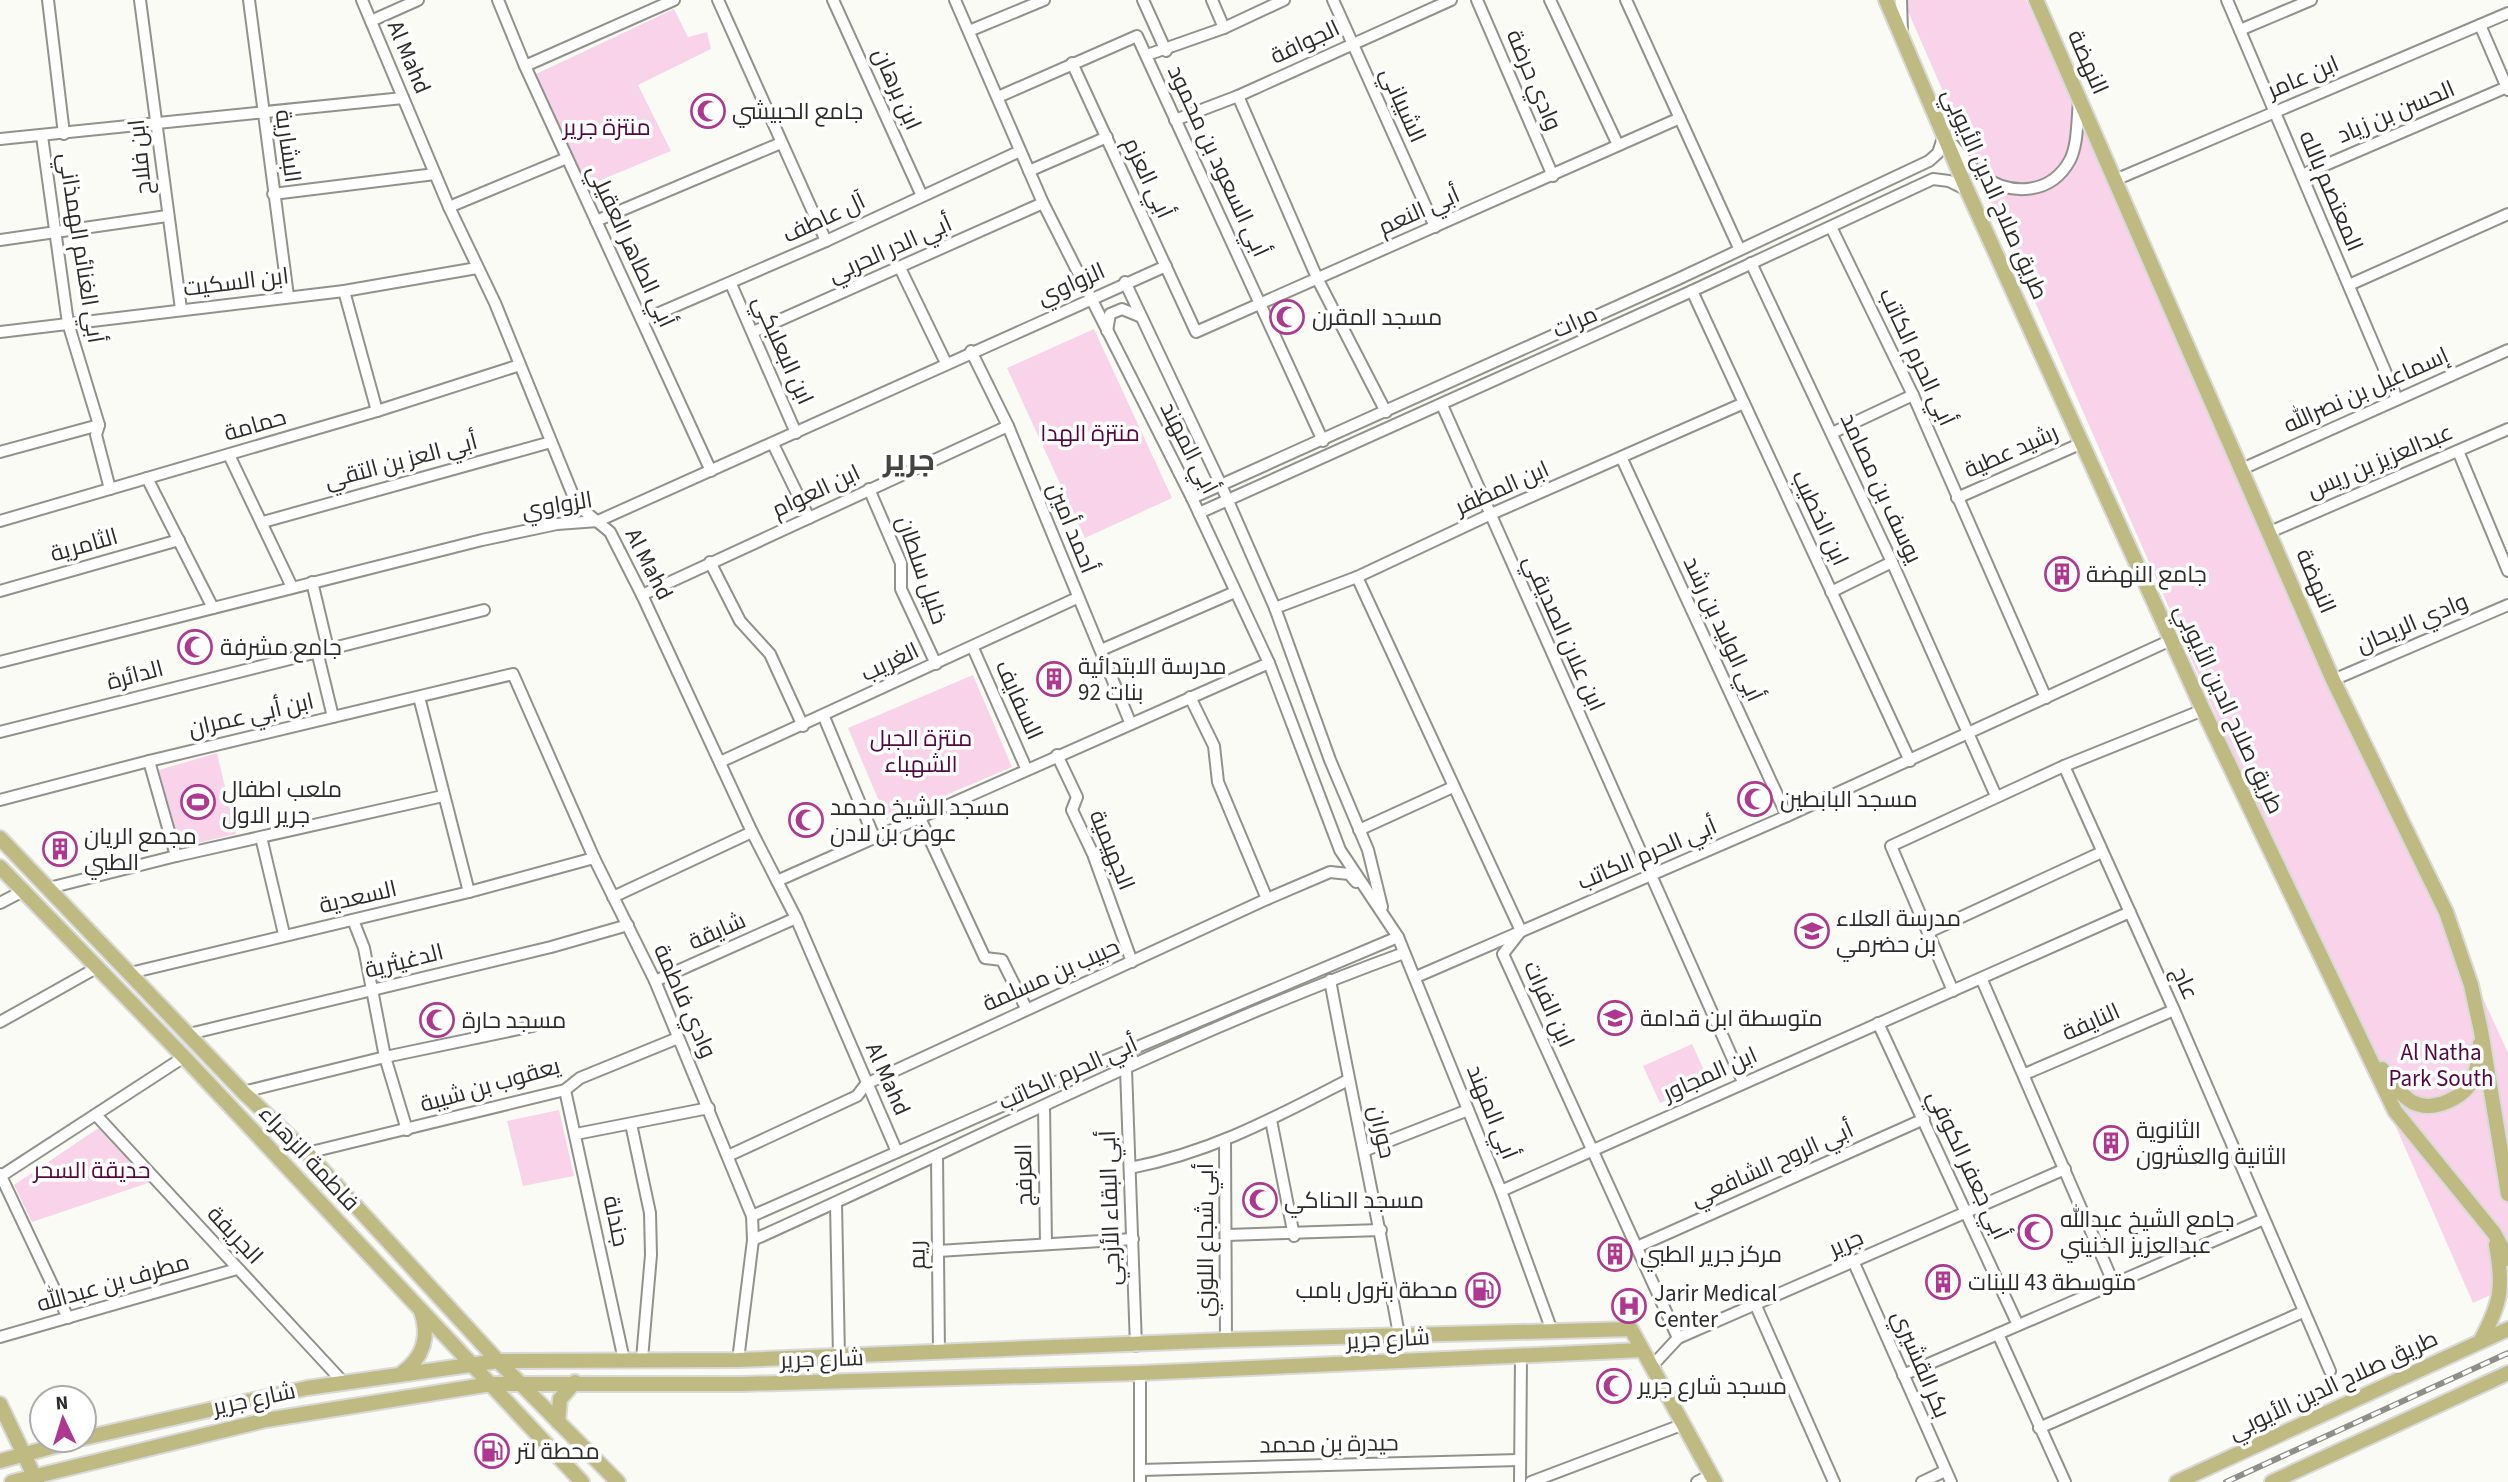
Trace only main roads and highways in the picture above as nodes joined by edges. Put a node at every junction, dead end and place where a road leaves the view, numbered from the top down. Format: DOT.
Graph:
graph roads {
  1 [pos="1886,0"];
  2 [pos="2036,4"];
  3 [pos="0,838"];
  4 [pos="0,867"];
  5 [pos="2482,1031"];
  6 [pos="2372,1058"];
  7 [pos="2508,1194"];
  8 [pos="2494,1233"];
  9 [pos="2508,1259"];
  10 [pos="421,1310"];
  11 [pos="2508,1329"];
  12 [pos="476,1338"];
  13 [pos="2480,1342"];
  14 [pos="460,1350"];
  15 [pos="1642,1350"];
  16 [pos="540,1359"];
  17 [pos="498,1361"];
  18 [pos="472,1363"];
  19 [pos="453,1366"];
  20 [pos="2508,1373"];
  21 [pos="402,1374"];
  22 [pos="518,1382"];
  23 [pos="575,1382"];
  24 [pos="491,1384"];
  25 [pos="531,1387"];
  26 [pos="454,1388"];
  27 [pos="0,1404"];
  28 [pos="510,1405"];
  29 [pos="558,1422"];
  30 [pos="98,1435"];
  31 [pos="20,1448"];
  32 [pos="28,1448"];
  33 [pos="0,1452"];
  34 [pos="41,1454"];
  35 [pos="0,1461"];
  36 [pos="59,1469"];
  37 [pos="35,1479"];
  38 [pos="1713,1479"];
  39 [pos="11,1482"];
  40 [pos="582,1482"];
  41 [pos="618,1482"];
  42 [pos="2177,1482"];
  43 [pos="2272,1482"];
  1 -- 6 [label="main road, طريق صلاح الدين الأيوبي"];
  2 -- 5 [label="main road, النهضة"];
  3 -- 12 [label="main road"];
  4 -- 10 [label="main road, فاطمة الزهراء"];
  5 -- 6 [label="main road"];
  5 -- 7 [label="main road, النهضة"];
  6 -- 8 [label="main road, طريق صلاح الدين الأيوبي"];
  8 -- 9 [label="main road, طريق صلاح الدين الأيوبي"];
  8 -- 13 [label="main road"];
  10 -- 14 [label="main road, فاطمة الزهراء"];
  10 -- 21 [label="main road"];
  11 -- 13 [label="main road, طريق صلاح الدين الأيوبي"];
  12 -- 14 [label="main road"];
  12 -- 17 [label="main road"];
  13 -- 42 [label="main road, طريق صلاح الدين الأيوبي"];
  14 -- 18 [label="main road, فاطمة الزهراء"];
  15 -- 16 [label="main road, شارع جرير"];
  15 -- 23 [label="main road, شارع جرير"];
  15 -- 38 [label="main road"];
  16 -- 17 [label="main road, شارع جرير"];
  16 -- 25 [label="main road"];
  17 -- 18 [label="main road, شارع جرير"];
  17 -- 22 [label="main road"];
  18 -- 19 [label="main road, شارع جرير"];
  18 -- 24 [label="main road, فاطمة الزهراء"];
  19 -- 21 [label="main road, شارع جرير"];
  19 -- 26 [label="main road"];
  20 -- 43 [label="main road"];
  21 -- 30 [label="main road, شارع جرير"];
  22 -- 24 [label="main road, شارع جرير"];
  22 -- 25 [label="main road"];
  23 -- 25 [label="main road, شارع جرير"];
  23 -- 29 [label="main road"];
  24 -- 26 [label="main road, شارع جرير"];
  24 -- 28 [label="main road, فاطمة الزهراء"];
  25 -- 28 [label="main road, شارع جرير"];
  25 -- 29 [label="main road"];
  26 -- 36 [label="main road, شارع جرير"];
  27 -- 31 [label="main road"];
  28 -- 40 [label="main road, فاطمة الزهراء"];
  29 -- 41 [label="main road"];
  31 -- 32 [label="main road"];
  31 -- 33 [label="main road"];
  31 -- 35 [label="main road"];
  31 -- 37 [label="main road"];
  34 -- 36 [label="main road"];
  35 -- 39 [label="main road"];
  36 -- 37 [label="main road, شارع جرير"];
  37 -- 39 [label="main road, شارع جرير"];
}
